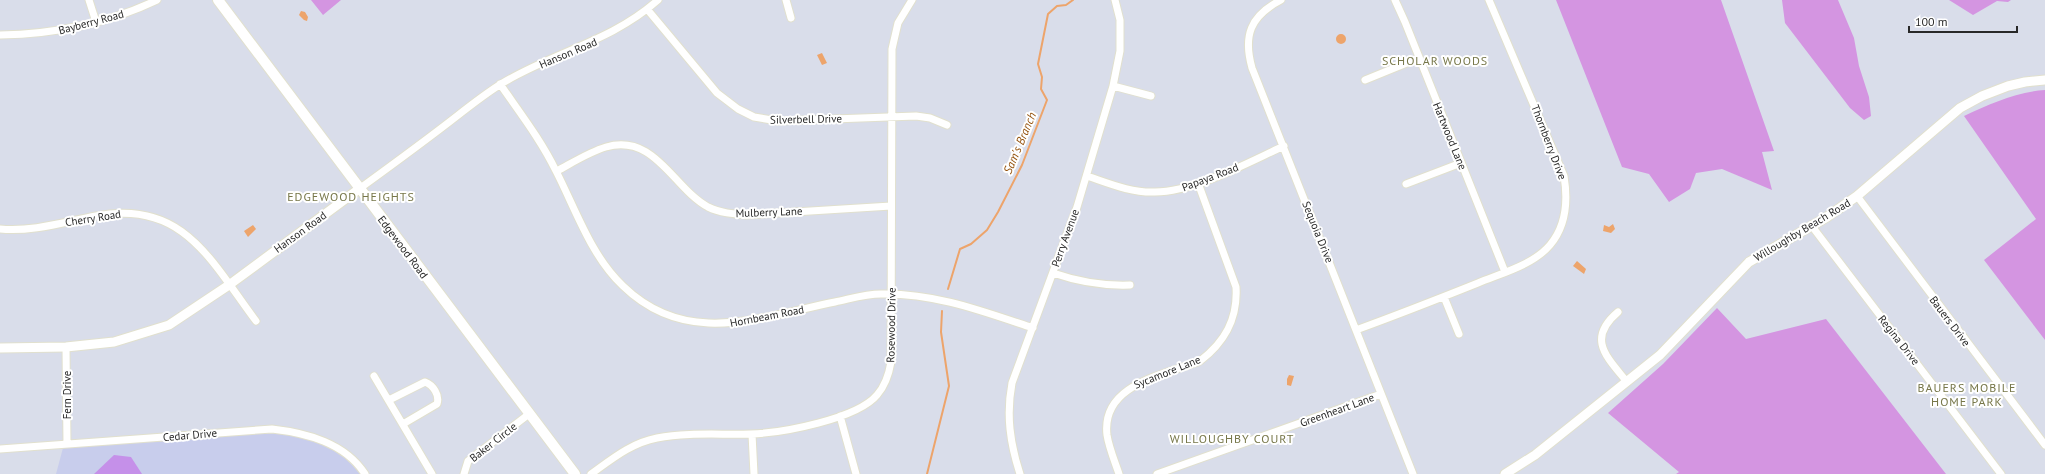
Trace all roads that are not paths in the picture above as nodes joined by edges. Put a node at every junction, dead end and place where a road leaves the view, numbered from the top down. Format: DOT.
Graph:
graph roads {
  1 [pos="89,0"];
  2 [pos="157,0"];
  3 [pos="218,0"];
  4 [pos="658,0"];
  5 [pos="786,0"];
  6 [pos="912,0"];
  7 [pos="1115,0"];
  8 [pos="1281,0"];
  9 [pos="1395,0"];
  10 [pos="1489,0"];
  11 [pos="647,9"];
  12 [pos="791,18"];
  13 [pos="96,22"];
  14 [pos="0,35"];
  15 [pos="1419,58"];
  16 [pos="1365,80"];
  17 [pos="2045,80"];
  18 [pos="500,84"];
  19 [pos="1113,86"];
  20 [pos="1151,96"];
  21 [pos="891,117"];
  22 [pos="947,124"];
  23 [pos="1284,146"];
  24 [pos="1461,163"];
  25 [pos="557,171"];
  26 [pos="1087,176"];
  27 [pos="1198,183"];
  28 [pos="1406,184"];
  29 [pos="360,189"];
  30 [pos="1856,196"];
  31 [pos="891,206"];
  32 [pos="1811,226"];
  33 [pos="0,229"];
  34 [pos="1505,272"];
  35 [pos="1053,273"];
  36 [pos="229,285"];
  37 [pos="1130,285"];
  38 [pos="891,294"];
  39 [pos="1444,297"];
  40 [pos="1618,312"];
  41 [pos="256,321"];
  42 [pos="1033,328"];
  43 [pos="1356,330"];
  44 [pos="1460,334"];
  45 [pos="66,347"];
  46 [pos="0,348"];
  47 [pos="374,376"];
  48 [pos="1627,382"];
  49 [pos="1381,394"];
  50 [pos="389,400"];
  51 [pos="529,414"];
  52 [pos="840,416"];
  53 [pos="402,424"];
  54 [pos="752,434"];
  55 [pos="67,444"];
  56 [pos="2045,445"];
  57 [pos="0,449"];
  58 [pos="365,474"];
  59 [pos="432,474"];
  60 [pos="464,474"];
  61 [pos="575,474"];
  62 [pos="591,474"];
  63 [pos="754,474"];
  64 [pos="856,474"];
  65 [pos="1020,474"];
  66 [pos="1119,474"];
  67 [pos="1157,474"];
  68 [pos="1413,474"];
  69 [pos="1505,474"];
  70 [pos="2001,474"];
  1 -- 13 [label="street"];
  2 -- 13 [label="street, Bayberry Road"];
  3 -- 29 [label="main road, Edgewood Road"];
  4 -- 11 [label="street, Hanson Road"];
  5 -- 12 [label="street"];
  6 -- 21 [label="street, Rosewood Drive"];
  7 -- 19 [label="street, Perry Avenue"];
  8 -- 23 [label="street, Sequoia Drive"];
  9 -- 15 [label="street, Hartwood Lane"];
  10 -- 34 [label="street, Thornberry Drive"];
  11 -- 18 [label="street, Hanson Road"];
  11 -- 21 [label="street, Silverbell Drive"];
  13 -- 14 [label="street, Bayberry Road"];
  15 -- 16 [label="street"];
  15 -- 24 [label="street, Hartwood Lane"];
  17 -- 30 [label="street, Willoughby Beach Road"];
  18 -- 25 [label="street, Hornbeam Road"];
  18 -- 29 [label="street, Hanson Road"];
  19 -- 20 [label="street"];
  19 -- 26 [label="street, Perry Avenue"];
  21 -- 22 [label="street, Silverbell Drive"];
  21 -- 31 [label="street, Rosewood Drive"];
  23 -- 27 [label="street, Papaya Road"];
  23 -- 43 [label="street, Sequoia Drive"];
  24 -- 28 [label="street"];
  24 -- 34 [label="street, Hartwood Lane"];
  25 -- 31 [label="street, Mulberry Lane"];
  25 -- 38 [label="street, Hornbeam Road"];
  26 -- 27 [label="street, Papaya Road"];
  26 -- 35 [label="street, Perry Avenue"];
  27 -- 66 [label="street, Sycamore Lane"];
  29 -- 36 [label="street, Hanson Road"];
  29 -- 51 [label="main road, Edgewood Road"];
  30 -- 32 [label="street, Willoughby Beach Road"];
  30 -- 56 [label="street, Bauers Drive"];
  31 -- 38 [label="street, Rosewood Drive"];
  32 -- 48 [label="street, Willoughby Beach Road"];
  32 -- 70 [label="street, Regina Drive"];
  33 -- 36 [label="street, Cherry Road"];
  34 -- 39 [label="street, Thornberry Drive"];
  35 -- 37 [label="street"];
  35 -- 42 [label="street, Perry Avenue"];
  36 -- 41 [label="street, Cherry Road"];
  36 -- 45 [label="street, Hanson Road"];
  38 -- 42 [label="street, Hornbeam Road"];
  38 -- 52 [label="street, Rosewood Drive"];
  39 -- 43 [label="street, Thornberry Drive"];
  39 -- 44 [label="street"];
  40 -- 48 [label="street"];
  42 -- 65 [label="street, Perry Avenue"];
  43 -- 49 [label="street, Sequoia Drive"];
  45 -- 46 [label="street, Hanson Road"];
  45 -- 55 [label="street, Fern Drive"];
  47 -- 50 [label="street"];
  48 -- 69 [label="street, Willoughby Beach Road"];
  49 -- 67 [label="street, Greenheart Lane"];
  49 -- 68 [label="street, Sequoia Drive"];
  50 -- 53 [label="street"];
  50 -- 53 [label="street"];
  51 -- 60 [label="street, Baker Circle"];
  51 -- 61 [label="main road, Edgewood Road"];
  52 -- 54 [label="street, Rosewood Drive"];
  52 -- 64 [label="street"];
  53 -- 59 [label="street"];
  54 -- 62 [label="street, Rosewood Drive"];
  54 -- 63 [label="street"];
  55 -- 57 [label="street, Cedar Drive"];
  55 -- 58 [label="street, Cedar Drive"];
}
